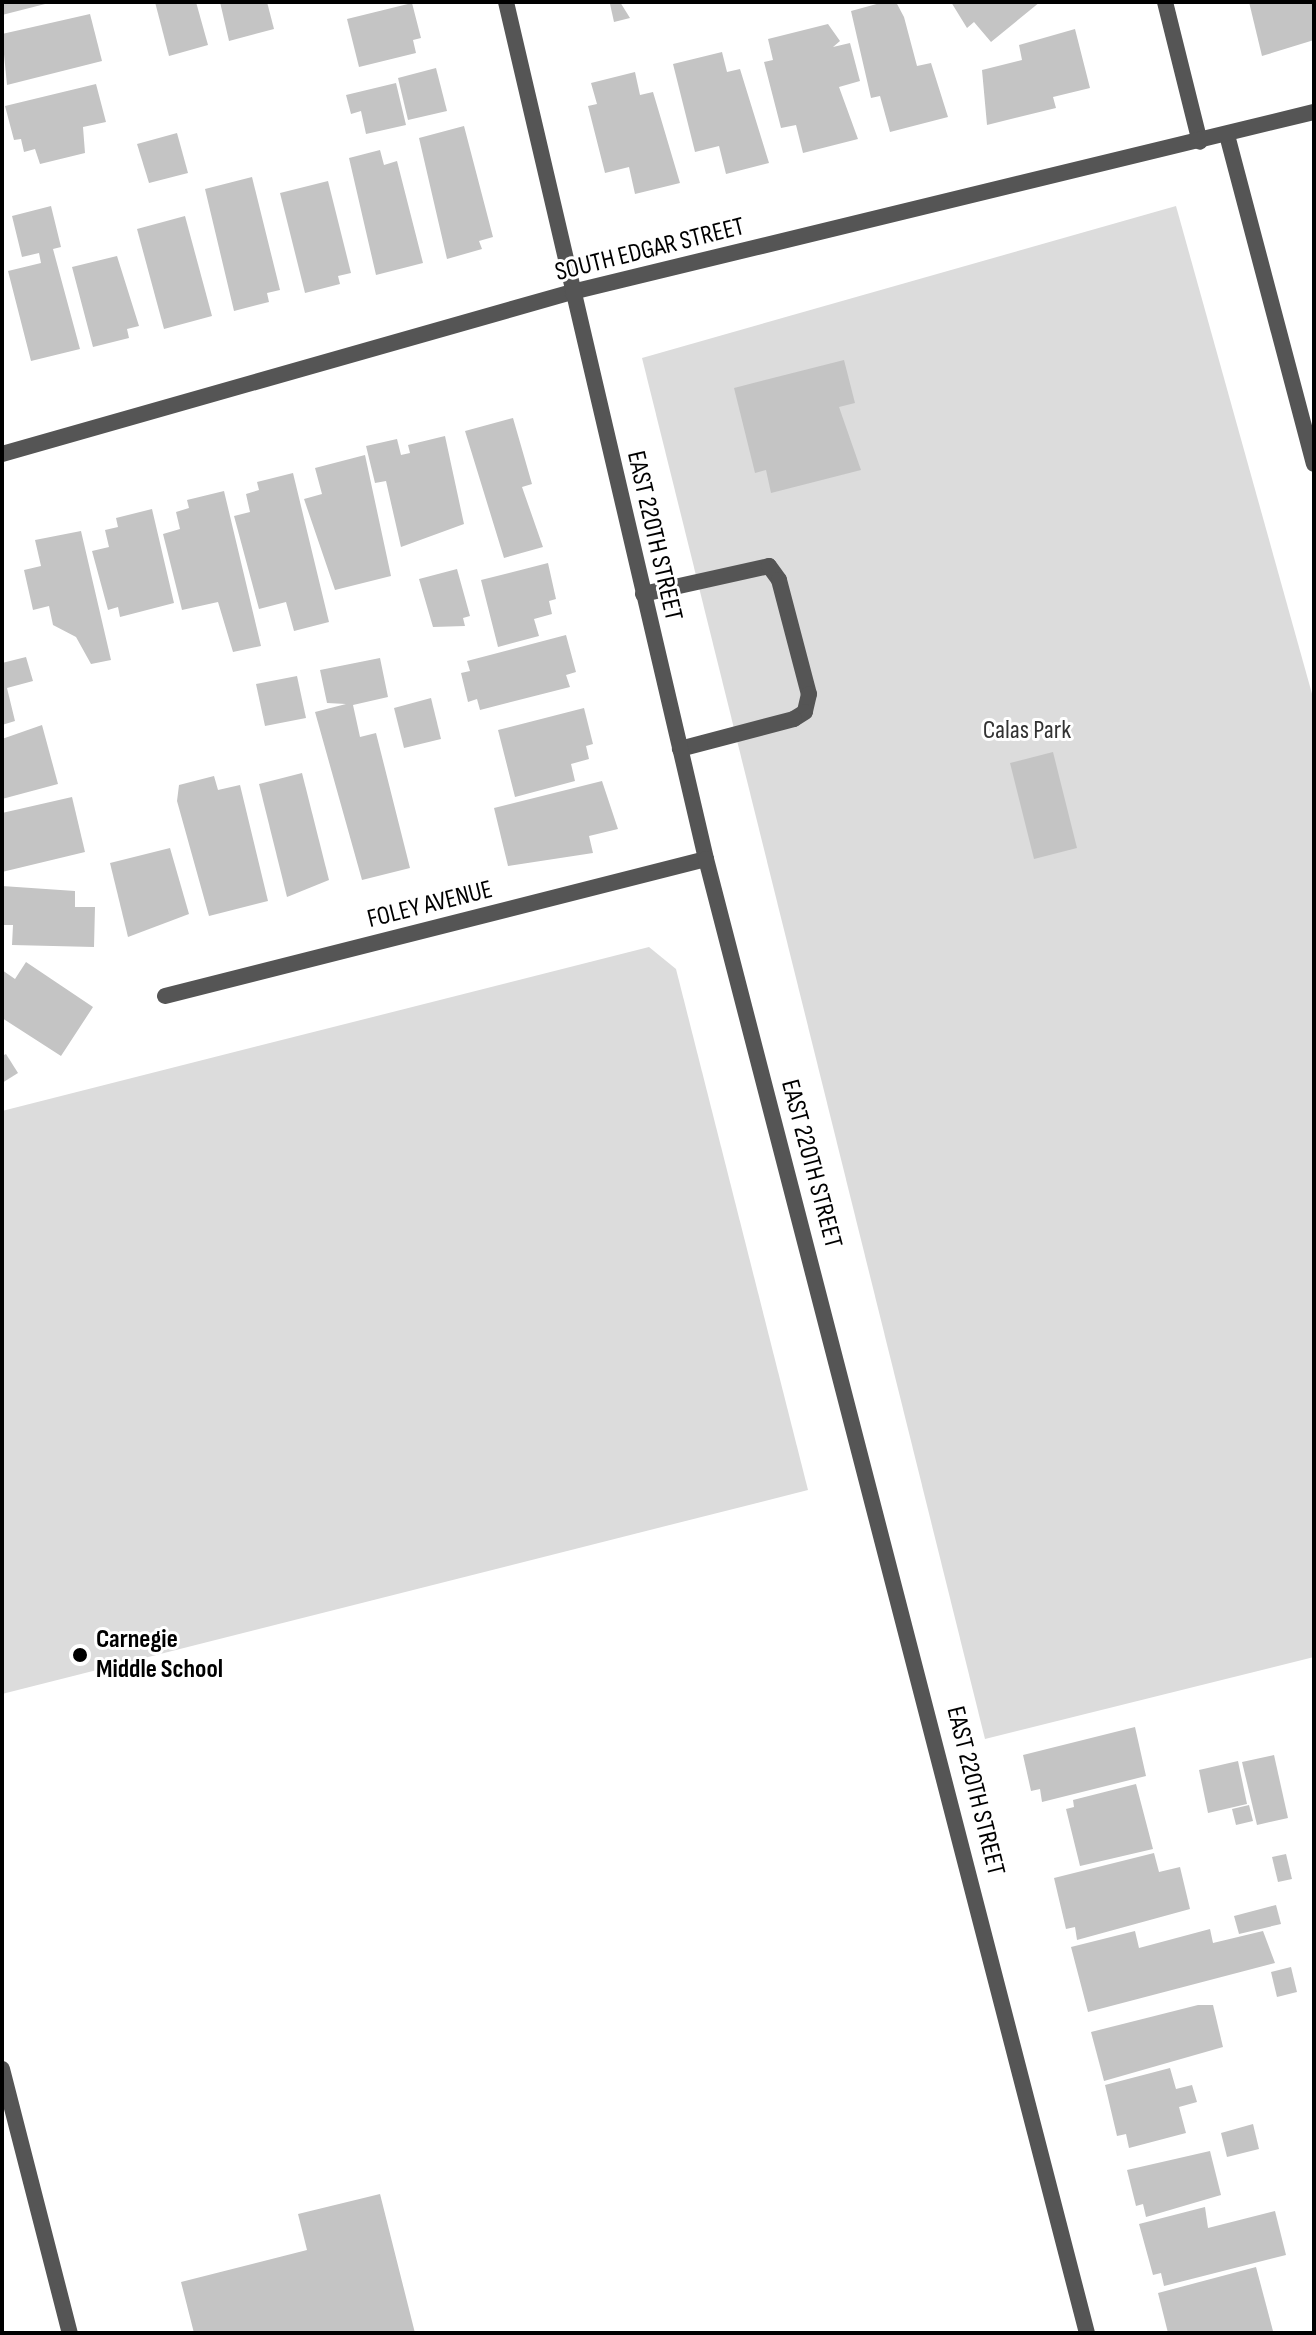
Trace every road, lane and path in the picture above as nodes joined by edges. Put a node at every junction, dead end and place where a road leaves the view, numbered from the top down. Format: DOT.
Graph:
graph roads {
  1 [pos="506,2"];
  2 [pos="1165,2"];
  3 [pos="1314,112"];
  4 [pos="1227,135"];
  5 [pos="1200,142"];
  6 [pos="572,292"];
  7 [pos="2,454"];
  8 [pos="1314,464"];
  9 [pos="643,594"];
  10 [pos="680,749"];
  11 [pos="706,859"];
  12 [pos="165,996"];
  13 [pos="2,2069"];
  14 [pos="70,2333"];
  15 [pos="1087,2333"];
  1 -- 6 [label="street, EAST 220TH STREET"];
  2 -- 5 [label="street"];
  3 -- 4 [label="street, SOUTH EDGAR STREET"];
  4 -- 5 [label="street, SOUTH EDGAR STREET"];
  4 -- 8 [label="street"];
  5 -- 6 [label="street, SOUTH EDGAR STREET"];
  6 -- 7 [label="street, SOUTH EDGAR STREET"];
  6 -- 9 [label="street, EAST 220TH STREET"];
  9 -- 10 [label="street, EAST 220TH STREET"];
  9 -- 10 [label="street"];
  10 -- 11 [label="street, EAST 220TH STREET"];
  11 -- 12 [label="street, FOLEY AVENUE"];
  11 -- 15 [label="street, EAST 220TH STREET"];
  13 -- 14 [label="street"];
}
